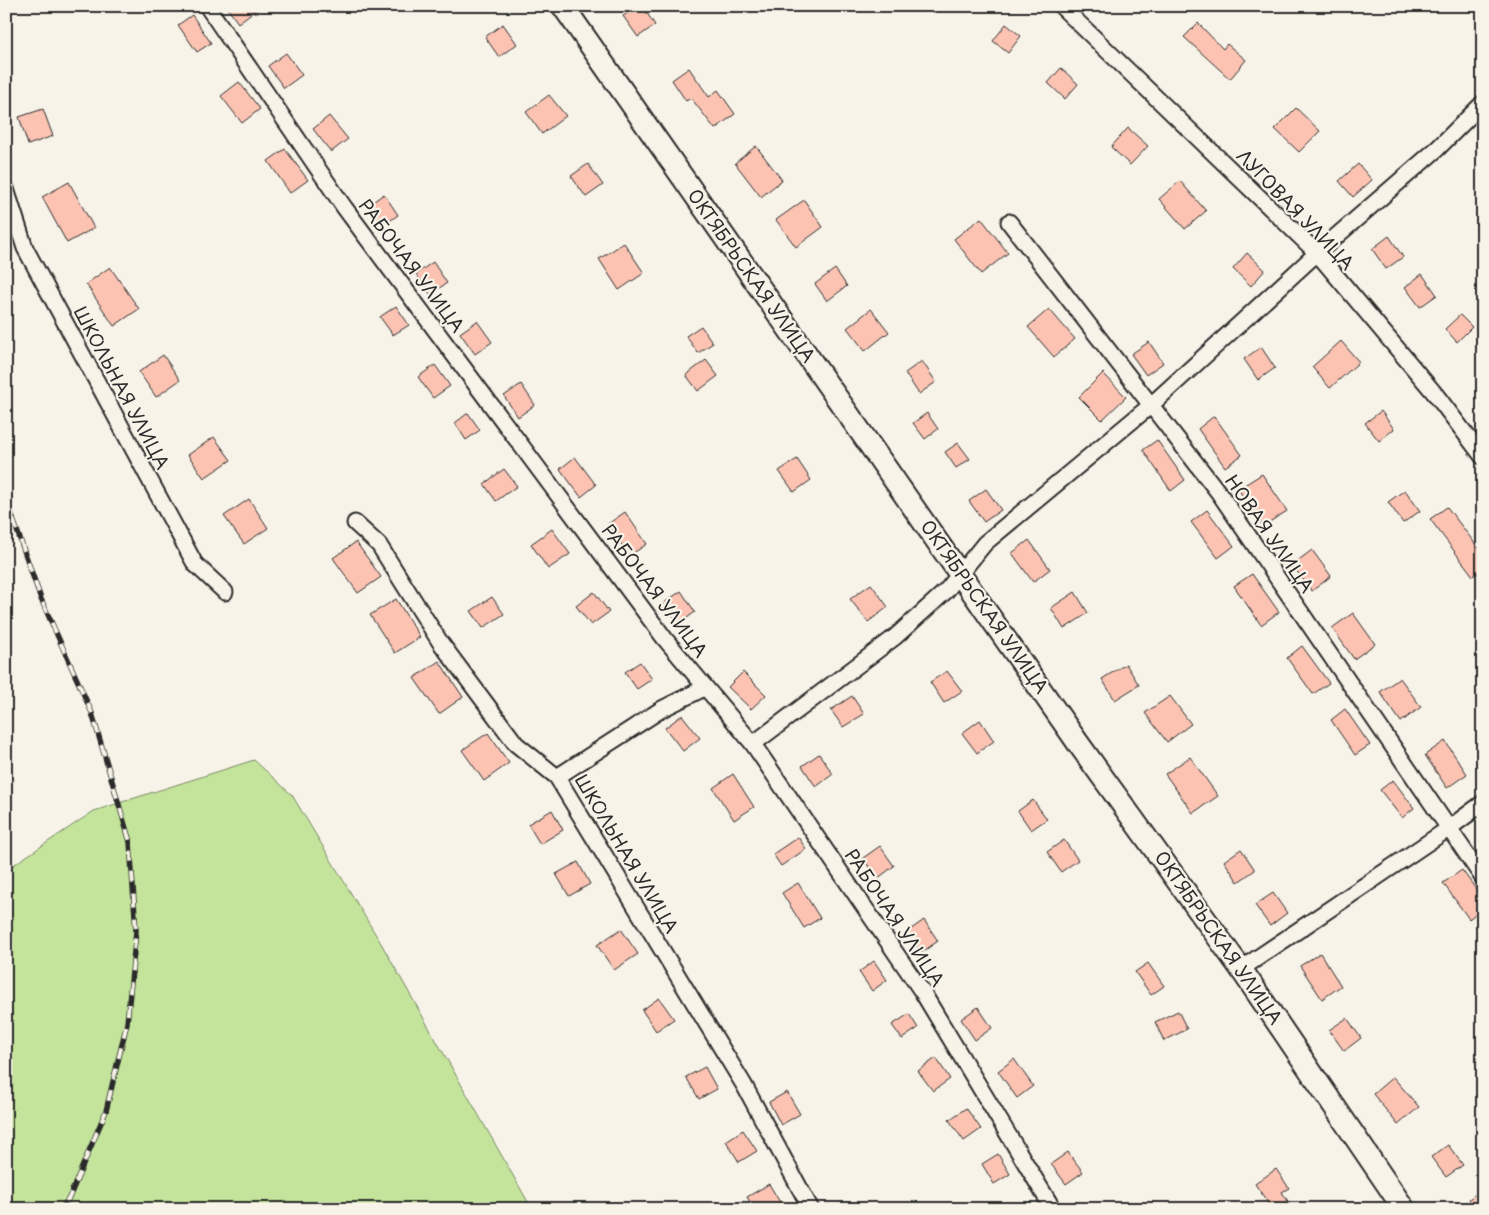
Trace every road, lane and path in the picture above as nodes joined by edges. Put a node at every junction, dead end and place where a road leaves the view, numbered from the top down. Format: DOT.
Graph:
graph roads {
  1 [pos="207,6"];
  2 [pos="562,6"];
  3 [pos="1062,6"];
  4 [pos="1483,102"];
  5 [pos="6,189"];
  6 [pos="1009,222"];
  7 [pos="1316,253"];
  8 [pos="1150,406"];
  9 [pos="1483,457"];
  10 [pos="355,523"];
  11 [pos="961,574"];
  12 [pos="225,592"];
  13 [pos="704,688"];
  14 [pos="753,744"];
  15 [pos="557,777"];
  16 [pos="1483,802"];
  17 [pos="1448,829"];
  18 [pos="1483,878"];
  19 [pos="1241,969"];
  20 [pos="811,1209"];
  21 [pos="1053,1209"];
  22 [pos="1404,1209"];
  1 -- 13 [label="street, РАБОЧАЯ УЛИЦА"];
  2 -- 11 [label="street, ОКТЯБРЬСКАЯ УЛИЦА"];
  3 -- 7 [label="street, ЛУГОВАЯ УЛИЦА"];
  4 -- 7 [label="street"];
  5 -- 12 [label="street, ШКОЛЬНАЯ УЛИЦА"];
  6 -- 8 [label="street, НОВАЯ УЛИЦА"];
  7 -- 8 [label="street"];
  7 -- 9 [label="street, ЛУГОВАЯ УЛИЦА"];
  8 -- 11 [label="street"];
  8 -- 17 [label="street, НОВАЯ УЛИЦА"];
  10 -- 15 [label="street, ШКОЛЬНАЯ УЛИЦА"];
  11 -- 14 [label="street"];
  11 -- 19 [label="street, ОКТЯБРЬСКАЯ УЛИЦА"];
  13 -- 14 [label="street, РАБОЧАЯ УЛИЦА"];
  13 -- 15 [label="street"];
  14 -- 21 [label="street, РАБОЧАЯ УЛИЦА"];
  15 -- 20 [label="street, ШКОЛЬНАЯ УЛИЦА"];
  16 -- 17 [label="street"];
  17 -- 18 [label="street, НОВАЯ УЛИЦА"];
  17 -- 19 [label="street"];
  19 -- 22 [label="street, ОКТЯБРЬСКАЯ УЛИЦА"];
}
